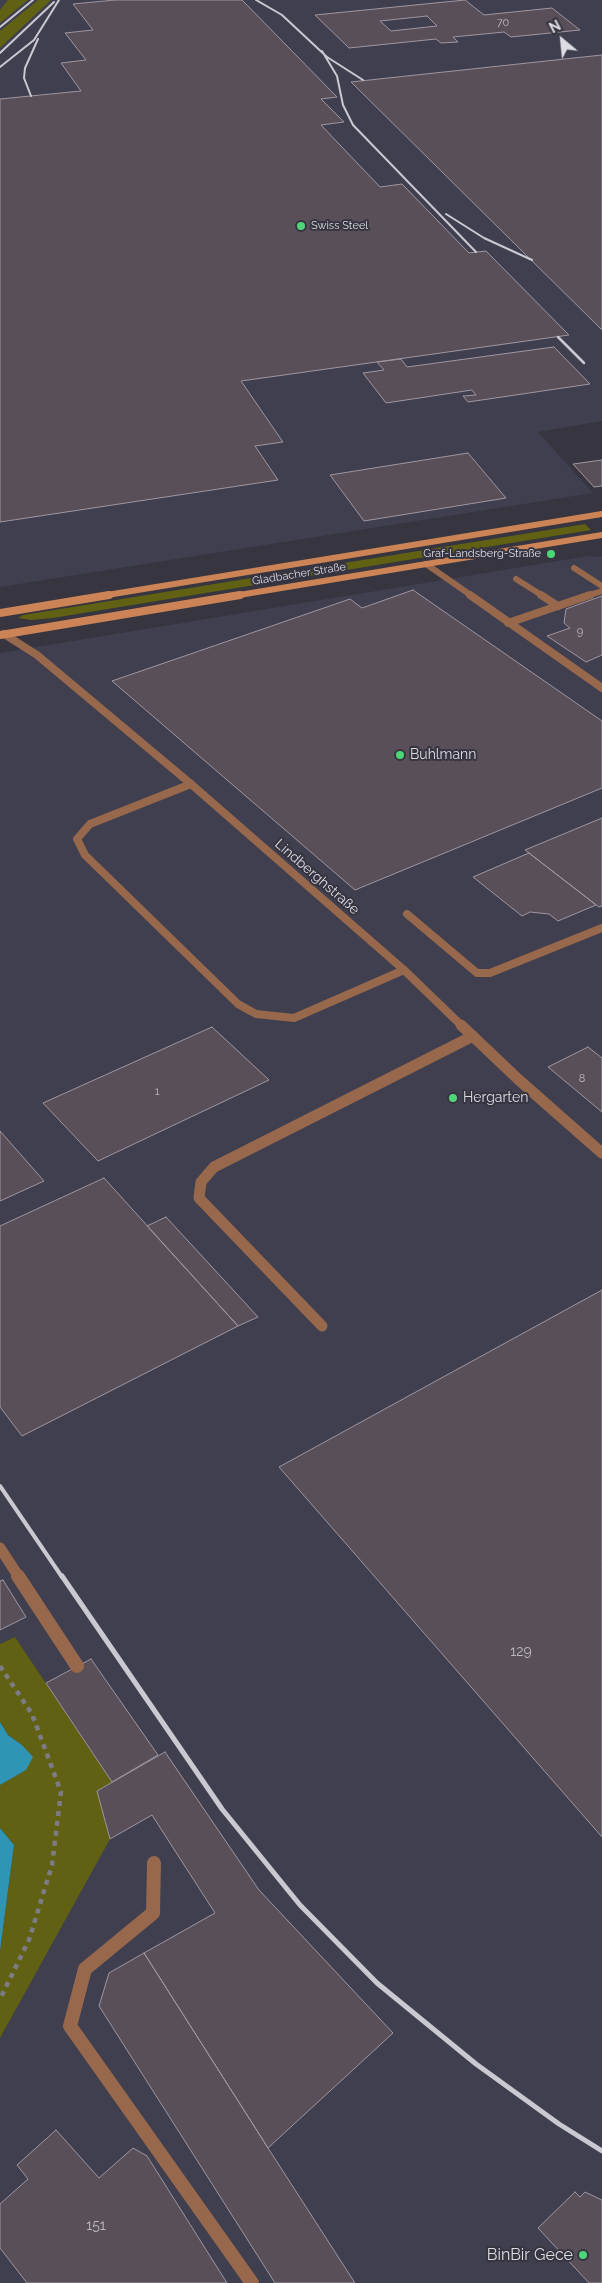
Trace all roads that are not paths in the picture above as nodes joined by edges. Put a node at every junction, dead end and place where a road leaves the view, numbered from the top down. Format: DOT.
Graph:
graph roads {
  1 [pos="602,514"];
  2 [pos="602,535"];
  3 [pos="426,564"];
  4 [pos="574,568"];
  5 [pos="516,579"];
  6 [pos="602,586"];
  7 [pos="602,591"];
  8 [pos="558,606"];
  9 [pos="0,613"];
  10 [pos="508,622"];
  11 [pos="1,634"];
  12 [pos="602,688"];
  13 [pos="191,784"];
  14 [pos="407,914"];
  15 [pos="602,928"];
  16 [pos="404,970"];
  17 [pos="473,1036"];
  18 [pos="602,1153"];
  19 [pos="322,1326"];
  20 [pos="0,1548"];
  21 [pos="78,1666"];
  22 [pos="154,1863"];
  23 [pos="252,2283"];
  1 -- 9 [label="main road, Gladbacher Straße"];
  2 -- 3 [label="main road, Gladbacher Straße"];
  3 -- 10 [label="street"];
  3 -- 11 [label="main road, Gladbacher Straße"];
  4 -- 6 [label="street"];
  5 -- 8 [label="street"];
  7 -- 8 [label="street"];
  8 -- 10 [label="street"];
  10 -- 12 [label="street"];
  11 -- 13 [label="street, Lindberghstraße"];
  13 -- 16 [label="street, Lindberghstraße"];
  13 -- 16 [label="street"];
  14 -- 15 [label="street"];
  16 -- 17 [label="street, Lindberghstraße"];
  17 -- 18 [label="street, Lindberghstraße"];
  17 -- 19 [label="street"];
  20 -- 21 [label="street"];
  22 -- 23 [label="street"];
}
